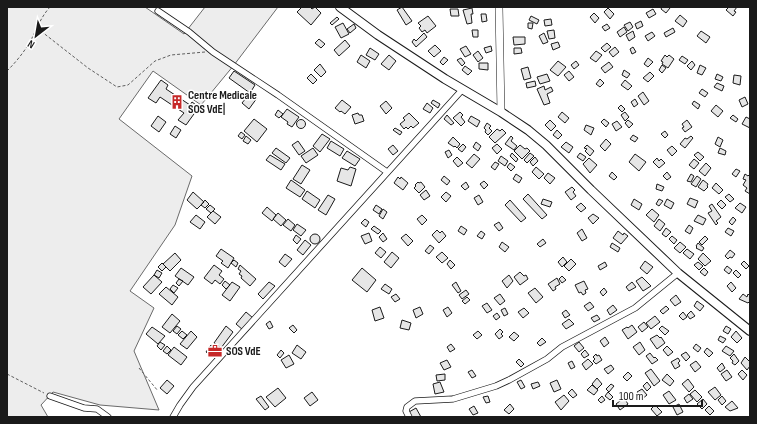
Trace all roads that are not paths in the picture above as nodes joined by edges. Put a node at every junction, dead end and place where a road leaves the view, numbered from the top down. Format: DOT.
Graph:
graph roads {
  1 [pos="340,7"];
  2 [pos="350,7"];
  3 [pos="499,7"];
  4 [pos="158,11"];
  5 [pos="352,16"];
  6 [pos="462,90"];
  7 [pos="501,112"];
  8 [pos="387,172"];
  9 [pos="678,273"];
  10 [pos="750,331"];
  11 [pos="50,396"];
  12 [pos="108,417"];
  13 [pos="173,417"];
  14 [pos="409,417"];
  1 -- 5 [label="main road"];
  2 -- 5 [label="street"];
  3 -- 7 [label="street"];
  4 -- 8 [label="street"];
  5 -- 6 [label="main road"];
  6 -- 7 [label="main road"];
  6 -- 8 [label="street"];
  7 -- 9 [label="main road"];
  8 -- 13 [label="street"];
  9 -- 10 [label="main road"];
  9 -- 14 [label="street"];
  11 -- 12 [label="street"];
}
